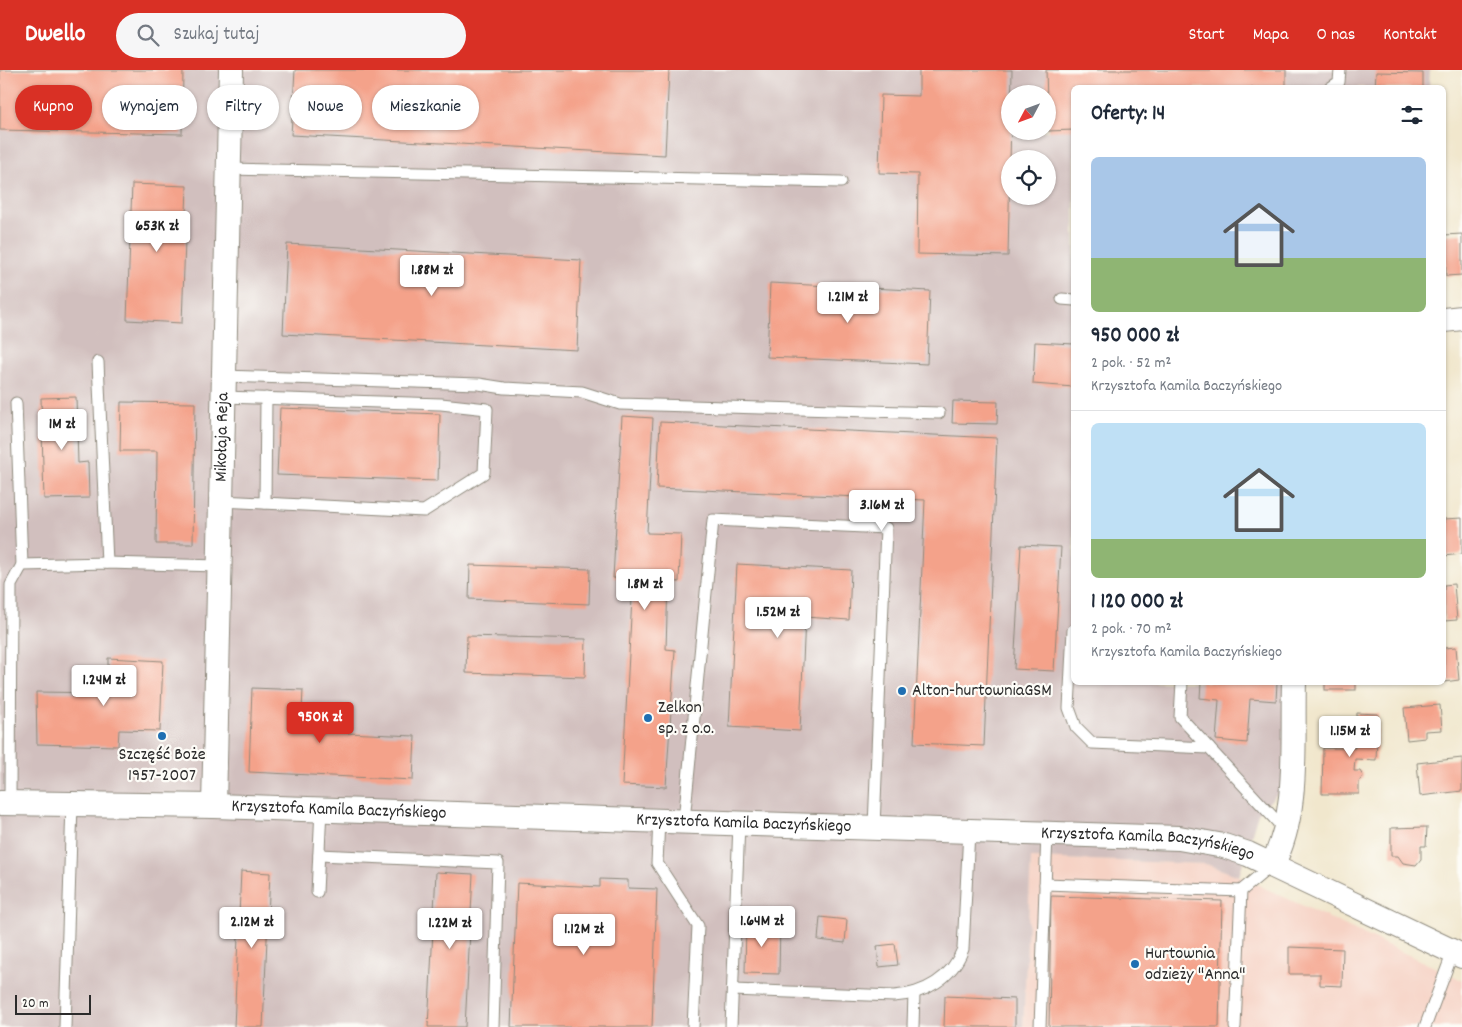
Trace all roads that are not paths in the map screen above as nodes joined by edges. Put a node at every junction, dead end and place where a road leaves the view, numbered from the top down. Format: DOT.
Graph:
graph roads {
  1 [pos="231,70"];
  2 [pos="1340,70"];
  3 [pos="1334,85"];
  4 [pos="229,168"];
  5 [pos="841,182"];
  6 [pos="1062,299"];
  7 [pos="1071,300"];
  8 [pos="1462,318"];
  9 [pos="1446,320"];
  10 [pos="98,362"];
  11 [pos="224,386"];
  12 [pos="266,398"];
  13 [pos="16,403"];
  14 [pos="939,413"];
  15 [pos="221,501"];
  16 [pos="265,503"];
  17 [pos="107,563"];
  18 [pos="22,565"];
  19 [pos="220,566"];
  20 [pos="6,585"];
  21 [pos="1071,677"];
  22 [pos="1182,685"];
  23 [pos="1294,685"];
  24 [pos="1209,748"];
  25 [pos="5,803"];
  26 [pos="72,804"];
  27 [pos="214,806"];
  28 [pos="321,809"];
  29 [pos="658,820"];
  30 [pos="684,821"];
  31 [pos="739,823"];
  32 [pos="874,828"];
  33 [pos="1285,830"];
  34 [pos="969,831"];
  35 [pos="1047,833"];
  36 [pos="319,855"];
  37 [pos="1272,865"];
  38 [pos="1045,884"];
  39 [pos="1241,891"];
  40 [pos="317,892"];
  41 [pos="1458,954"];
  42 [pos="732,990"];
  43 [pos="914,993"];
  44 [pos="66,1027"];
  45 [pos="493,1027"];
  46 [pos="694,1027"];
  47 [pos="731,1027"];
  48 [pos="913,1027"];
  49 [pos="1040,1027"];
  50 [pos="1235,1027"];
  51 [pos="1425,1027"];
  1 -- 4 [label="street, Mikołaja Reja"];
  2 -- 3 [label="lane"];
  4 -- 5 [label="lane"];
  4 -- 11 [label="street, Mikołaja Reja"];
  6 -- 7 [label="lane"];
  8 -- 9 [label="street"];
  10 -- 17 [label="lane"];
  11 -- 12 [label="lane"];
  11 -- 14 [label="lane"];
  11 -- 15 [label="street, Mikołaja Reja"];
  12 -- 16 [label="lane"];
  12 -- 16 [label="lane"];
  13 -- 18 [label="lane"];
  15 -- 16 [label="lane"];
  15 -- 19 [label="street, Mikołaja Reja"];
  17 -- 18 [label="lane"];
  17 -- 19 [label="lane"];
  18 -- 20 [label="lane"];
  19 -- 27 [label="street, Mikołaja Reja"];
  20 -- 25 [label="lane"];
  21 -- 24 [label="lane"];
  22 -- 24 [label="lane"];
  23 -- 33 [label="street"];
  24 -- 33 [label="lane"];
  25 -- 26 [label="street, Krzysztofa Kamila Baczyńskiego"];
  26 -- 27 [label="street, Krzysztofa Kamila Baczyńskiego"];
  26 -- 44 [label="lane"];
  27 -- 28 [label="street, Krzysztofa Kamila Baczyńskiego"];
  28 -- 29 [label="street, Krzysztofa Kamila Baczyńskiego"];
  28 -- 36 [label="lane"];
  29 -- 30 [label="street, Krzysztofa Kamila Baczyńskiego"];
  29 -- 46 [label="lane"];
  30 -- 31 [label="street, Krzysztofa Kamila Baczyńskiego"];
  30 -- 32 [label="lane"];
  31 -- 32 [label="street, Krzysztofa Kamila Baczyńskiego"];
  31 -- 42 [label="lane"];
  32 -- 34 [label="street, Krzysztofa Kamila Baczyńskiego"];
  33 -- 37 [label="street"];
  34 -- 35 [label="street, Krzysztofa Kamila Baczyńskiego"];
  34 -- 43 [label="lane"];
  35 -- 37 [label="street, Krzysztofa Kamila Baczyńskiego"];
  35 -- 38 [label="lane"];
  36 -- 40 [label="lane"];
  36 -- 45 [label="lane"];
  37 -- 39 [label="lane"];
  37 -- 41 [label="street, Krzysztofa Kamila Baczyńskiego"];
  38 -- 39 [label="lane"];
  38 -- 49 [label="lane"];
  39 -- 50 [label="lane"];
  41 -- 51 [label="lane"];
  42 -- 43 [label="lane"];
  42 -- 47 [label="lane"];
  43 -- 48 [label="lane"];
}
